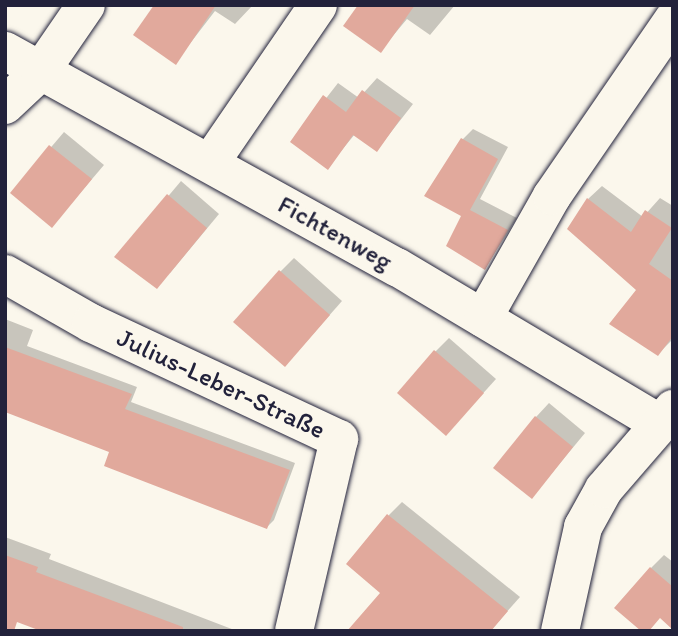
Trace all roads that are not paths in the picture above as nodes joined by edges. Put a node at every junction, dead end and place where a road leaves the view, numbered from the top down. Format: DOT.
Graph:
graph roads {
  1 [pos="86,5"];
  2 [pos="318,5"];
  3 [pos="673,20"];
  4 [pos="5,51"];
  5 [pos="40,72"];
  6 [pos="5,105"];
  7 [pos="210,163"];
  8 [pos="5,274"];
  9 [pos="483,318"];
  10 [pos="666,416"];
  11 [pos="294,631"];
  12 [pos="560,631"];
  1 -- 5 [label="street"];
  2 -- 7 [label="street"];
  3 -- 9 [label="street"];
  4 -- 5 [label="street, Fichtenweg"];
  5 -- 6 [label="street"];
  5 -- 7 [label="street, Fichtenweg"];
  7 -- 9 [label="street, Fichtenweg"];
  8 -- 11 [label="street, Julius-Leber-Straße"];
  9 -- 10 [label="street, Fichtenweg"];
  10 -- 12 [label="street"];
}
